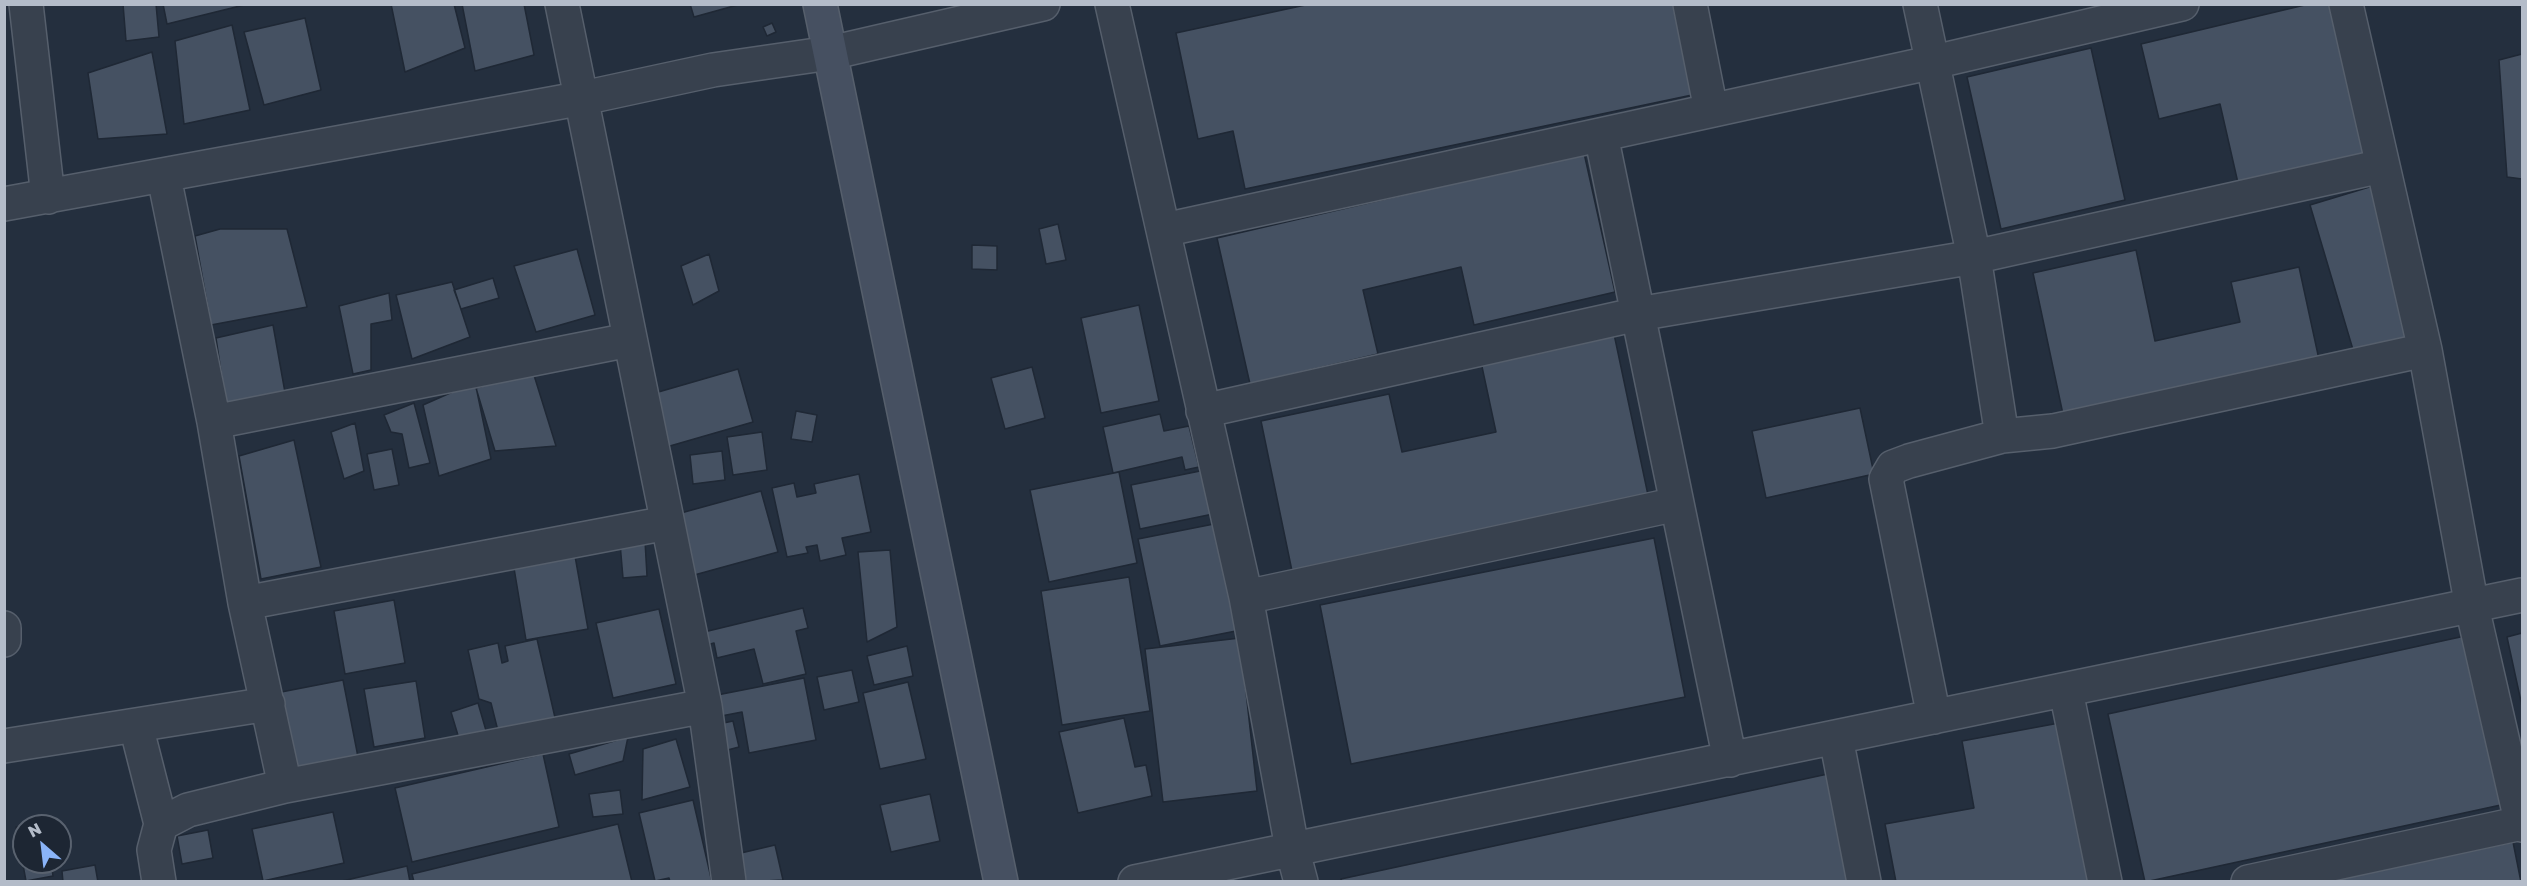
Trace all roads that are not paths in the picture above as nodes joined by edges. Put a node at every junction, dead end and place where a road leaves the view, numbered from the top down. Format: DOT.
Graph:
graph roads {
  1 [pos="26,4"];
  2 [pos="562,4"];
  3 [pos="820,4"];
  4 [pos="1043,4"];
  5 [pos="1112,4"];
  6 [pos="1690,4"];
  7 [pos="1920,4"];
  8 [pos="2182,4"];
  9 [pos="2346,4"];
  10 [pos="830,53"];
  11 [pos="1934,62"];
  12 [pos="583,98"];
  13 [pos="1711,110"];
  14 [pos="1601,135"];
  15 [pos="2382,166"];
  16 [pos="164,177"];
  17 [pos="48,197"];
  18 [pos="4,204"];
  19 [pos="1164,230"];
  20 [pos="1974,257"];
  21 [pos="1638,314"];
  22 [pos="629,340"];
  23 [pos="2425,350"];
  24 [pos="1203,411"];
  25 [pos="214,422"];
  26 [pos="2002,436"];
  27 [pos="1677,504"];
  28 [pos="667,523"];
  29 [pos="2523,595"];
  30 [pos="1246,597"];
  31 [pos="245,603"];
  32 [pos="2472,607"];
  33 [pos="4,628"];
  34 [pos="4,640"];
  35 [pos="2066,691"];
  36 [pos="268,704"];
  37 [pos="705,706"];
  38 [pos="1934,717"];
  39 [pos="136,726"];
  40 [pos="1836,738"];
  41 [pos="4,746"];
  42 [pos="1730,760"];
  43 [pos="285,786"];
  44 [pos="161,824"];
  45 [pos="2522,824"];
  46 [pos="1292,848"];
  47 [pos="159,882"];
  48 [pos="729,882"];
  49 [pos="1001,882"];
  50 [pos="1135,882"];
  51 [pos="1301,882"];
  52 [pos="1864,882"];
  53 [pos="2105,882"];
  54 [pos="2248,882"];
  1 -- 17 [label="street"];
  2 -- 12 [label="street"];
  3 -- 10 [label="main road"];
  4 -- 10 [label="street"];
  5 -- 19 [label="street"];
  6 -- 13 [label="street"];
  7 -- 11 [label="street"];
  8 -- 11 [label="street"];
  9 -- 15 [label="street"];
  10 -- 12 [label="street"];
  10 -- 49 [label="main road"];
  11 -- 13 [label="street"];
  11 -- 20 [label="street"];
  12 -- 16 [label="street"];
  12 -- 22 [label="street"];
  13 -- 14 [label="street"];
  14 -- 19 [label="street"];
  14 -- 21 [label="street"];
  15 -- 20 [label="street"];
  15 -- 23 [label="street"];
  16 -- 17 [label="street"];
  16 -- 25 [label="street"];
  17 -- 18 [label="street"];
  19 -- 24 [label="street"];
  20 -- 21 [label="street"];
  20 -- 26 [label="street"];
  21 -- 24 [label="street"];
  21 -- 27 [label="street"];
  22 -- 25 [label="street"];
  22 -- 28 [label="street"];
  23 -- 26 [label="street"];
  23 -- 32 [label="street"];
  24 -- 30 [label="street"];
  25 -- 31 [label="street"];
  26 -- 38 [label="street"];
  27 -- 30 [label="street"];
  27 -- 42 [label="street"];
  28 -- 31 [label="street"];
  28 -- 37 [label="street"];
  29 -- 32 [label="street"];
  30 -- 46 [label="street"];
  31 -- 36 [label="street"];
  32 -- 35 [label="street"];
  32 -- 45 [label="street"];
  33 -- 34 [label="street"];
  35 -- 38 [label="street"];
  35 -- 53 [label="street"];
  36 -- 39 [label="street"];
  36 -- 43 [label="street"];
  37 -- 43 [label="street"];
  37 -- 48 [label="street"];
  38 -- 40 [label="street"];
  39 -- 41 [label="street"];
  39 -- 44 [label="street"];
  40 -- 42 [label="street"];
  40 -- 52 [label="street"];
  42 -- 46 [label="street"];
  43 -- 44 [label="street"];
  44 -- 47 [label="street"];
  45 -- 54 [label="street"];
  46 -- 50 [label="street"];
  46 -- 51 [label="street"];
}
